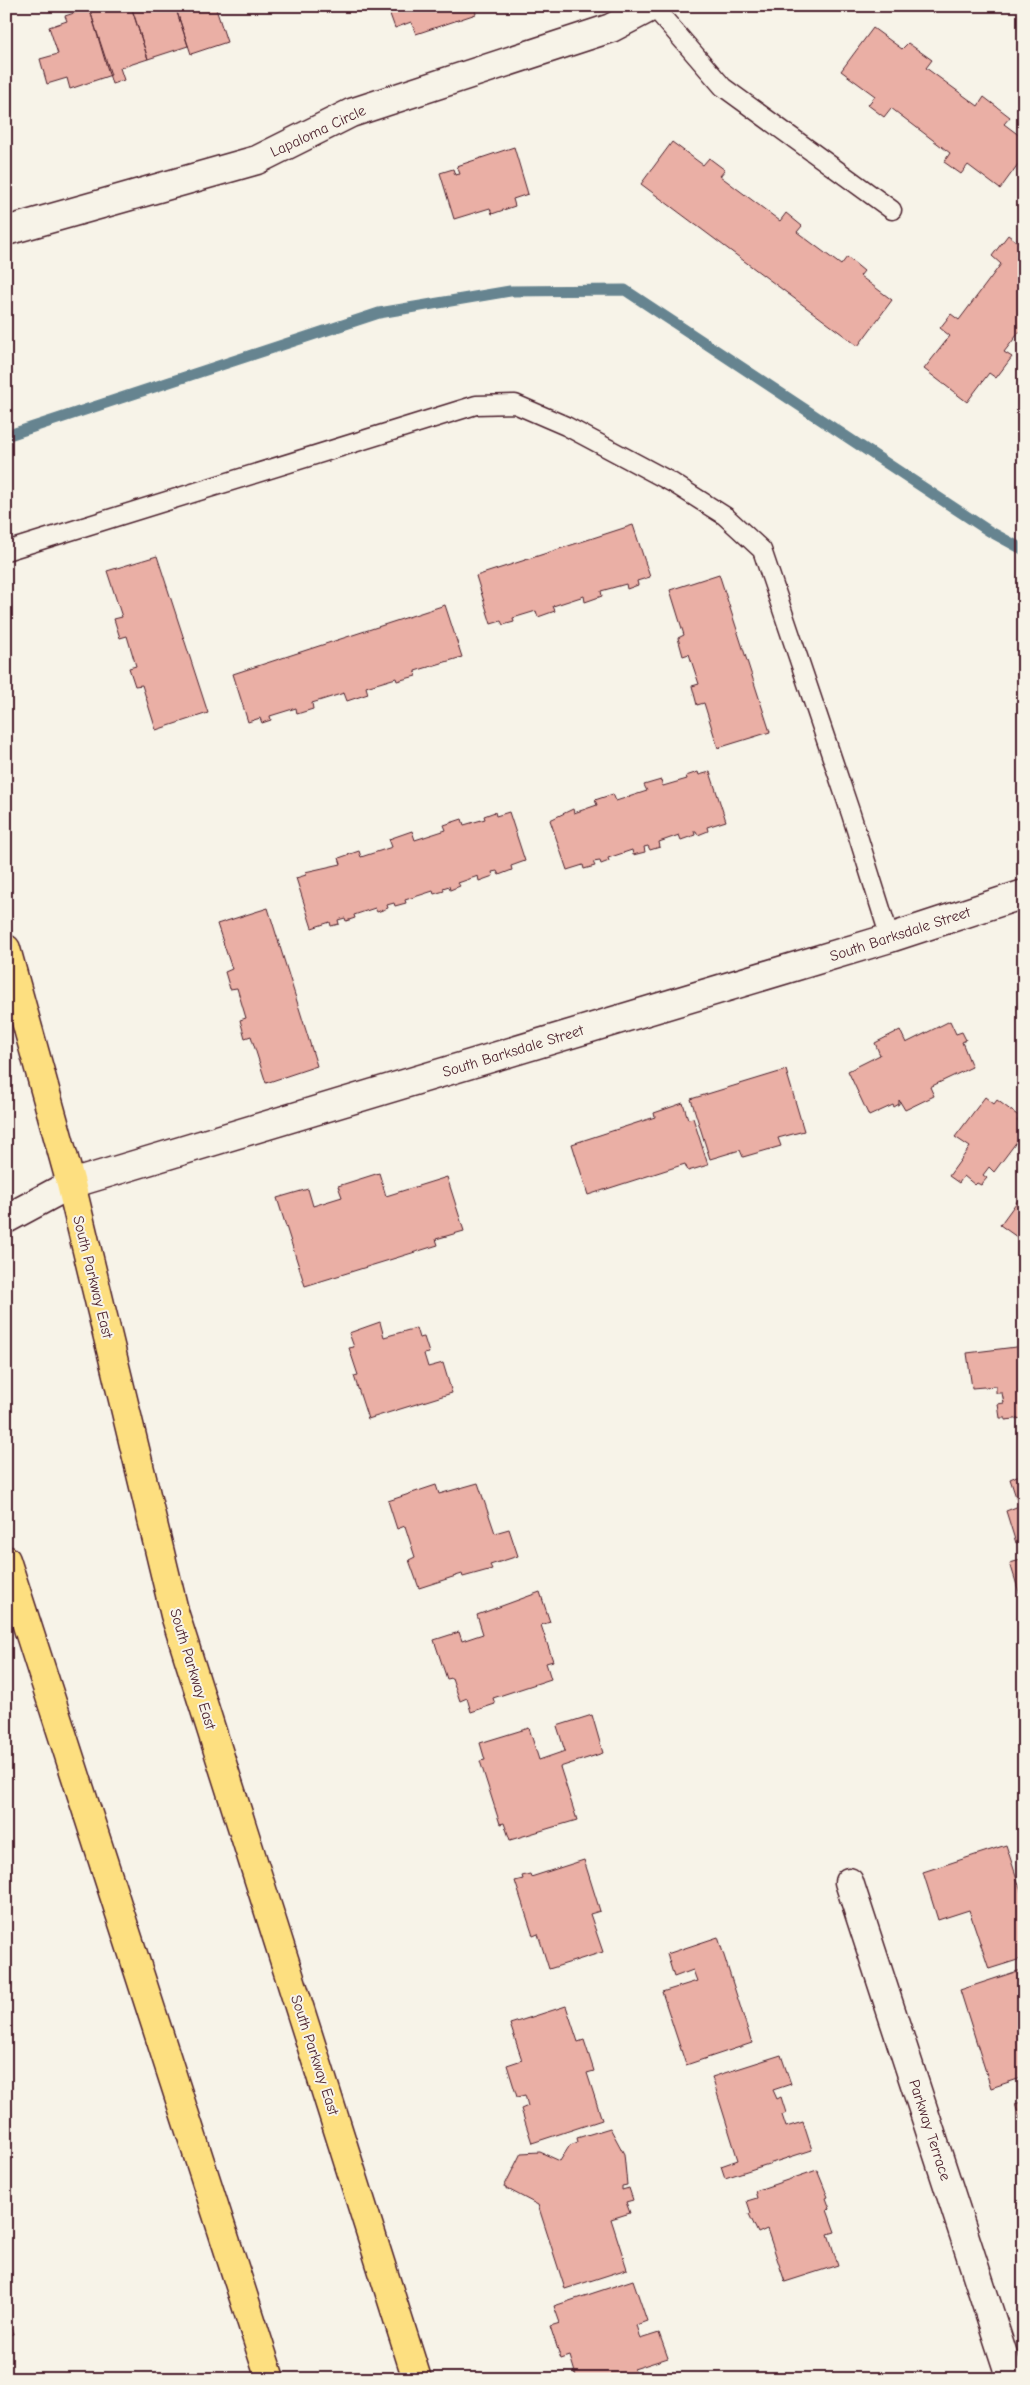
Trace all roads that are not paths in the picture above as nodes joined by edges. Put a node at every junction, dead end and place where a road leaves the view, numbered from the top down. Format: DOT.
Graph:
graph roads {
  1 [pos="653,6"];
  2 [pos="892,210"];
  3 [pos="6,230"];
  4 [pos="6,551"];
  5 [pos="1024,894"];
  6 [pos="890,938"];
  7 [pos="6,949"];
  8 [pos="71,1184"];
  9 [pos="6,1219"];
  10 [pos="6,1560"];
  11 [pos="849,1882"];
  12 [pos="270,2379"];
  13 [pos="417,2379"];
  14 [pos="1011,2379"];
  1 -- 2 [label="lane"];
  1 -- 3 [label="street, Lapaloma Circle"];
  4 -- 6 [label="lane"];
  5 -- 6 [label="street, South Barksdale Street"];
  6 -- 8 [label="street, South Barksdale Street"];
  7 -- 8 [label="main road, South Parkway East"];
  8 -- 9 [label="street, South Barksdale Street"];
  8 -- 13 [label="main road, South Parkway East"];
  10 -- 12 [label="main road"];
  11 -- 14 [label="street, Parkway Terrace"];
}
